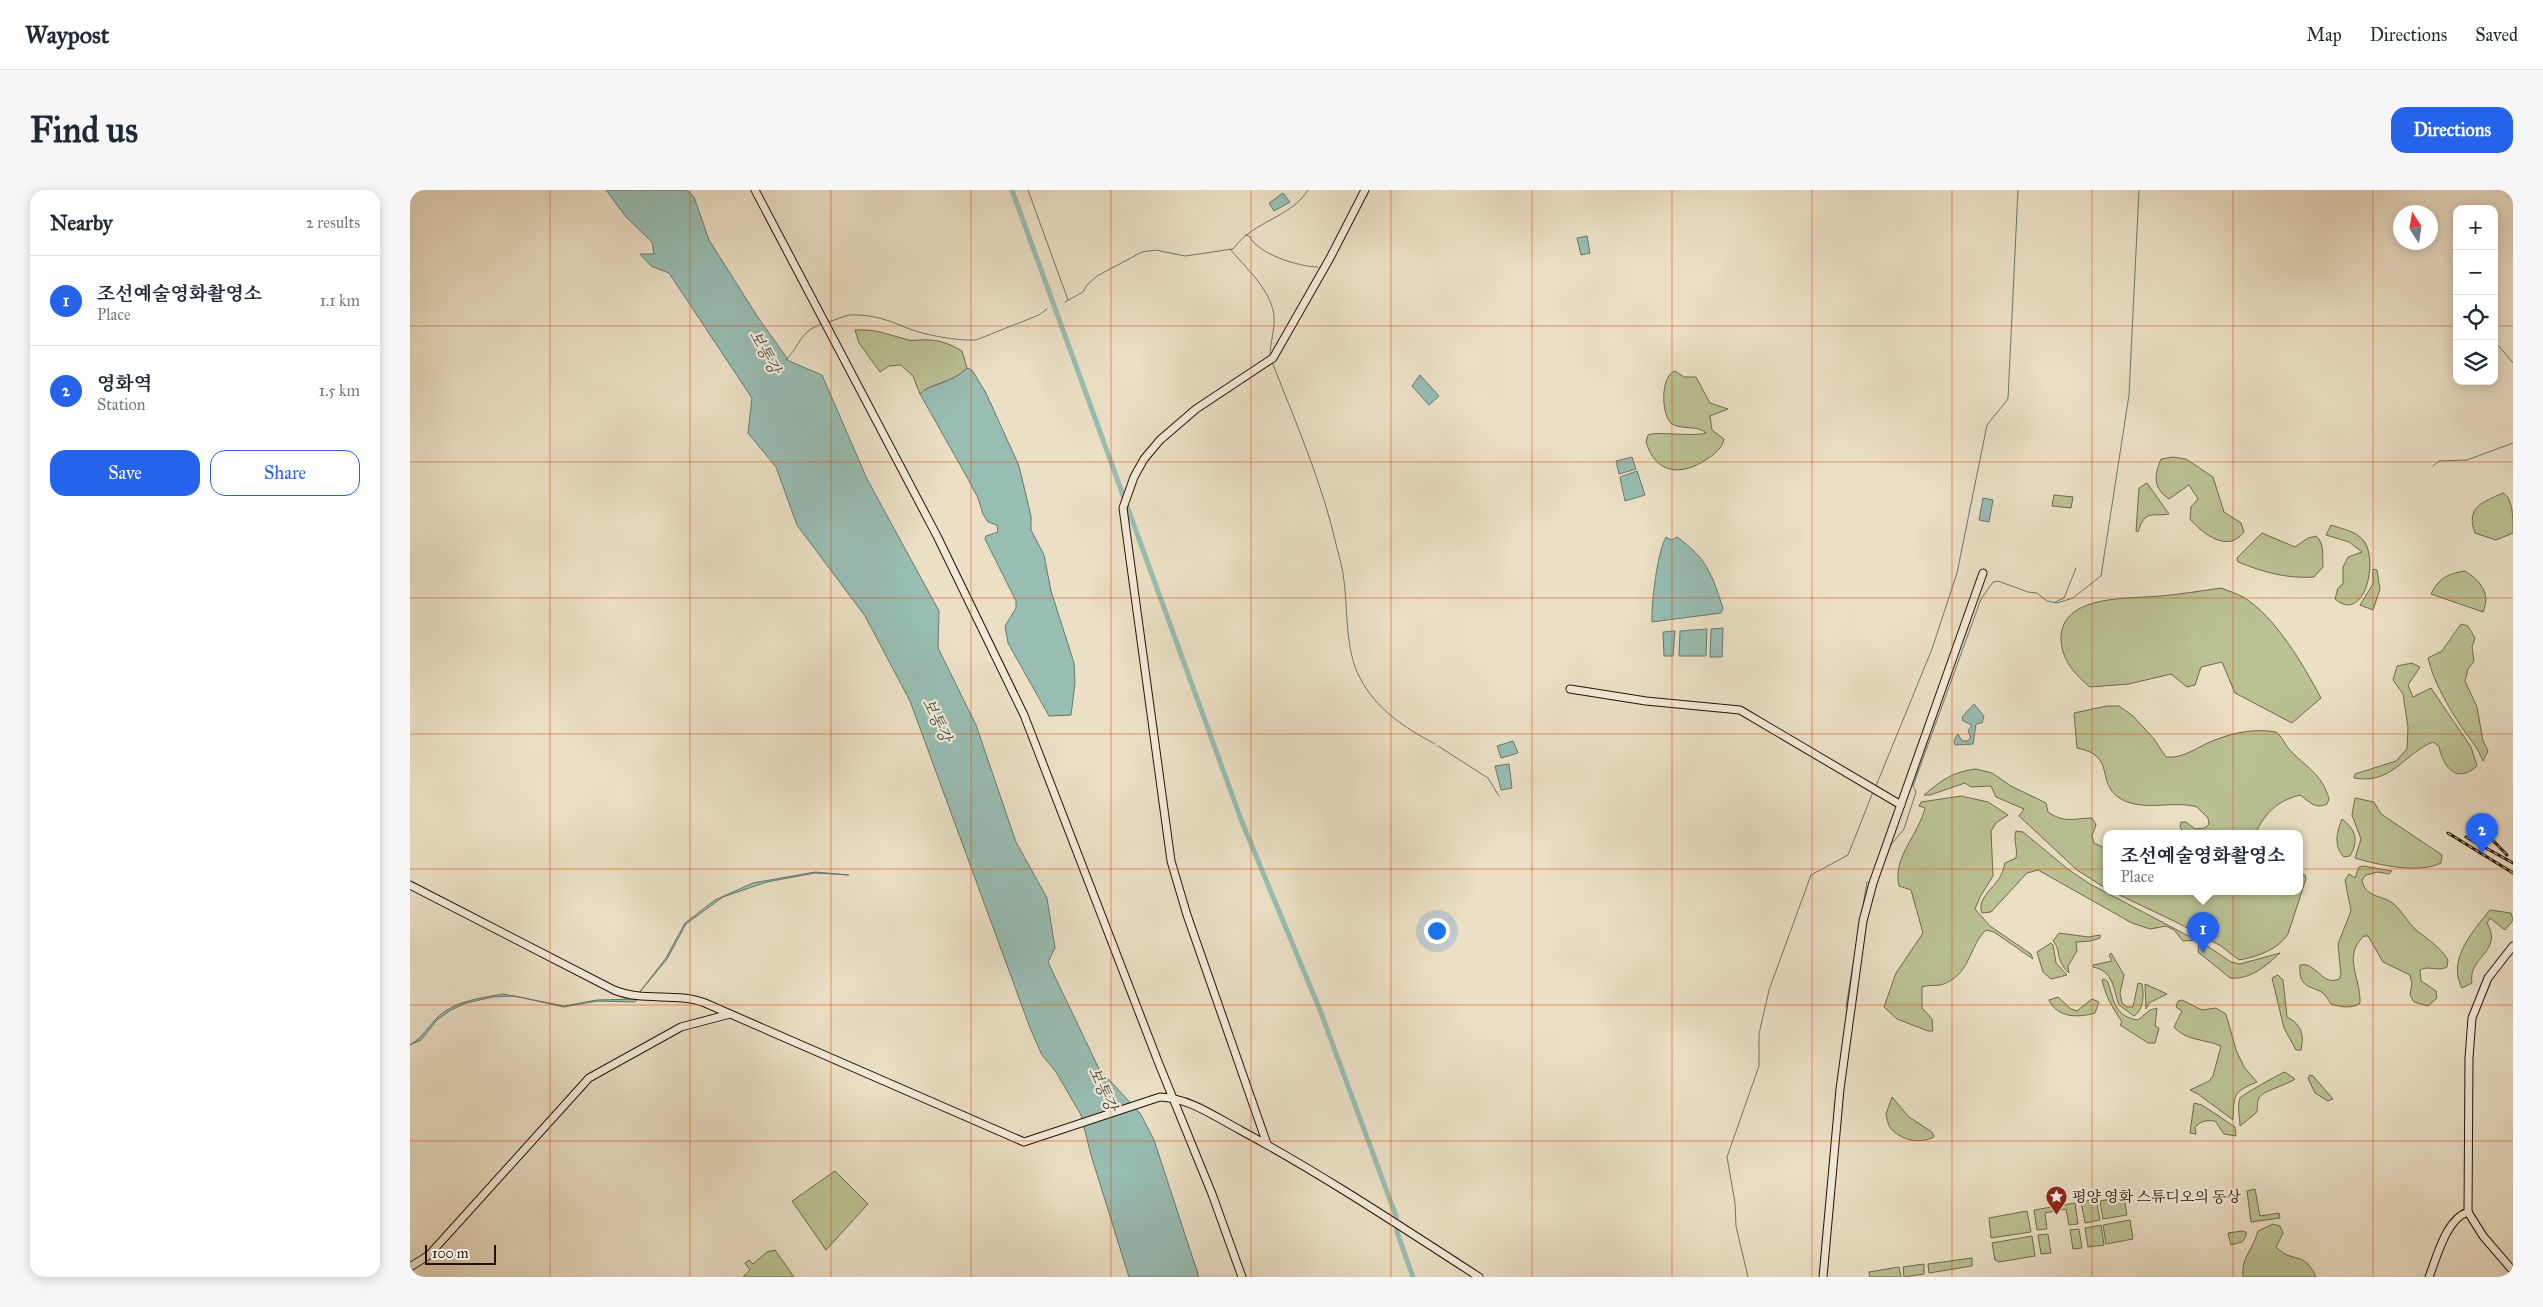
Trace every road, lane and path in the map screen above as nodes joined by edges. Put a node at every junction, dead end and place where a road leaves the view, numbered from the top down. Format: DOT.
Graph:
graph roads {
  1 [pos="755,190"];
  2 [pos="1365,190"];
  3 [pos="1983,573"];
  4 [pos="1570,688"];
  5 [pos="1902,805"];
  6 [pos="410,885"];
  7 [pos="2513,946"];
  8 [pos="730,1014"];
  9 [pos="1174,1098"];
  10 [pos="1267,1144"];
  11 [pos="2468,1212"];
  12 [pos="410,1267"];
  13 [pos="2513,1272"];
  14 [pos="1242,1277"];
  15 [pos="1479,1277"];
  16 [pos="1823,1277"];
  17 [pos="2429,1277"];
  1 -- 9 [label="main road"];
  2 -- 10 [label="main road"];
  3 -- 5 [label="main road"];
  4 -- 5 [label="main road"];
  5 -- 16 [label="main road"];
  6 -- 8 [label="main road"];
  7 -- 11 [label="main road"];
  8 -- 9 [label="main road"];
  8 -- 12 [label="main road"];
  9 -- 10 [label="main road"];
  9 -- 14 [label="main road"];
  10 -- 15 [label="main road"];
  11 -- 13 [label="main road"];
  11 -- 17 [label="main road"];
}
